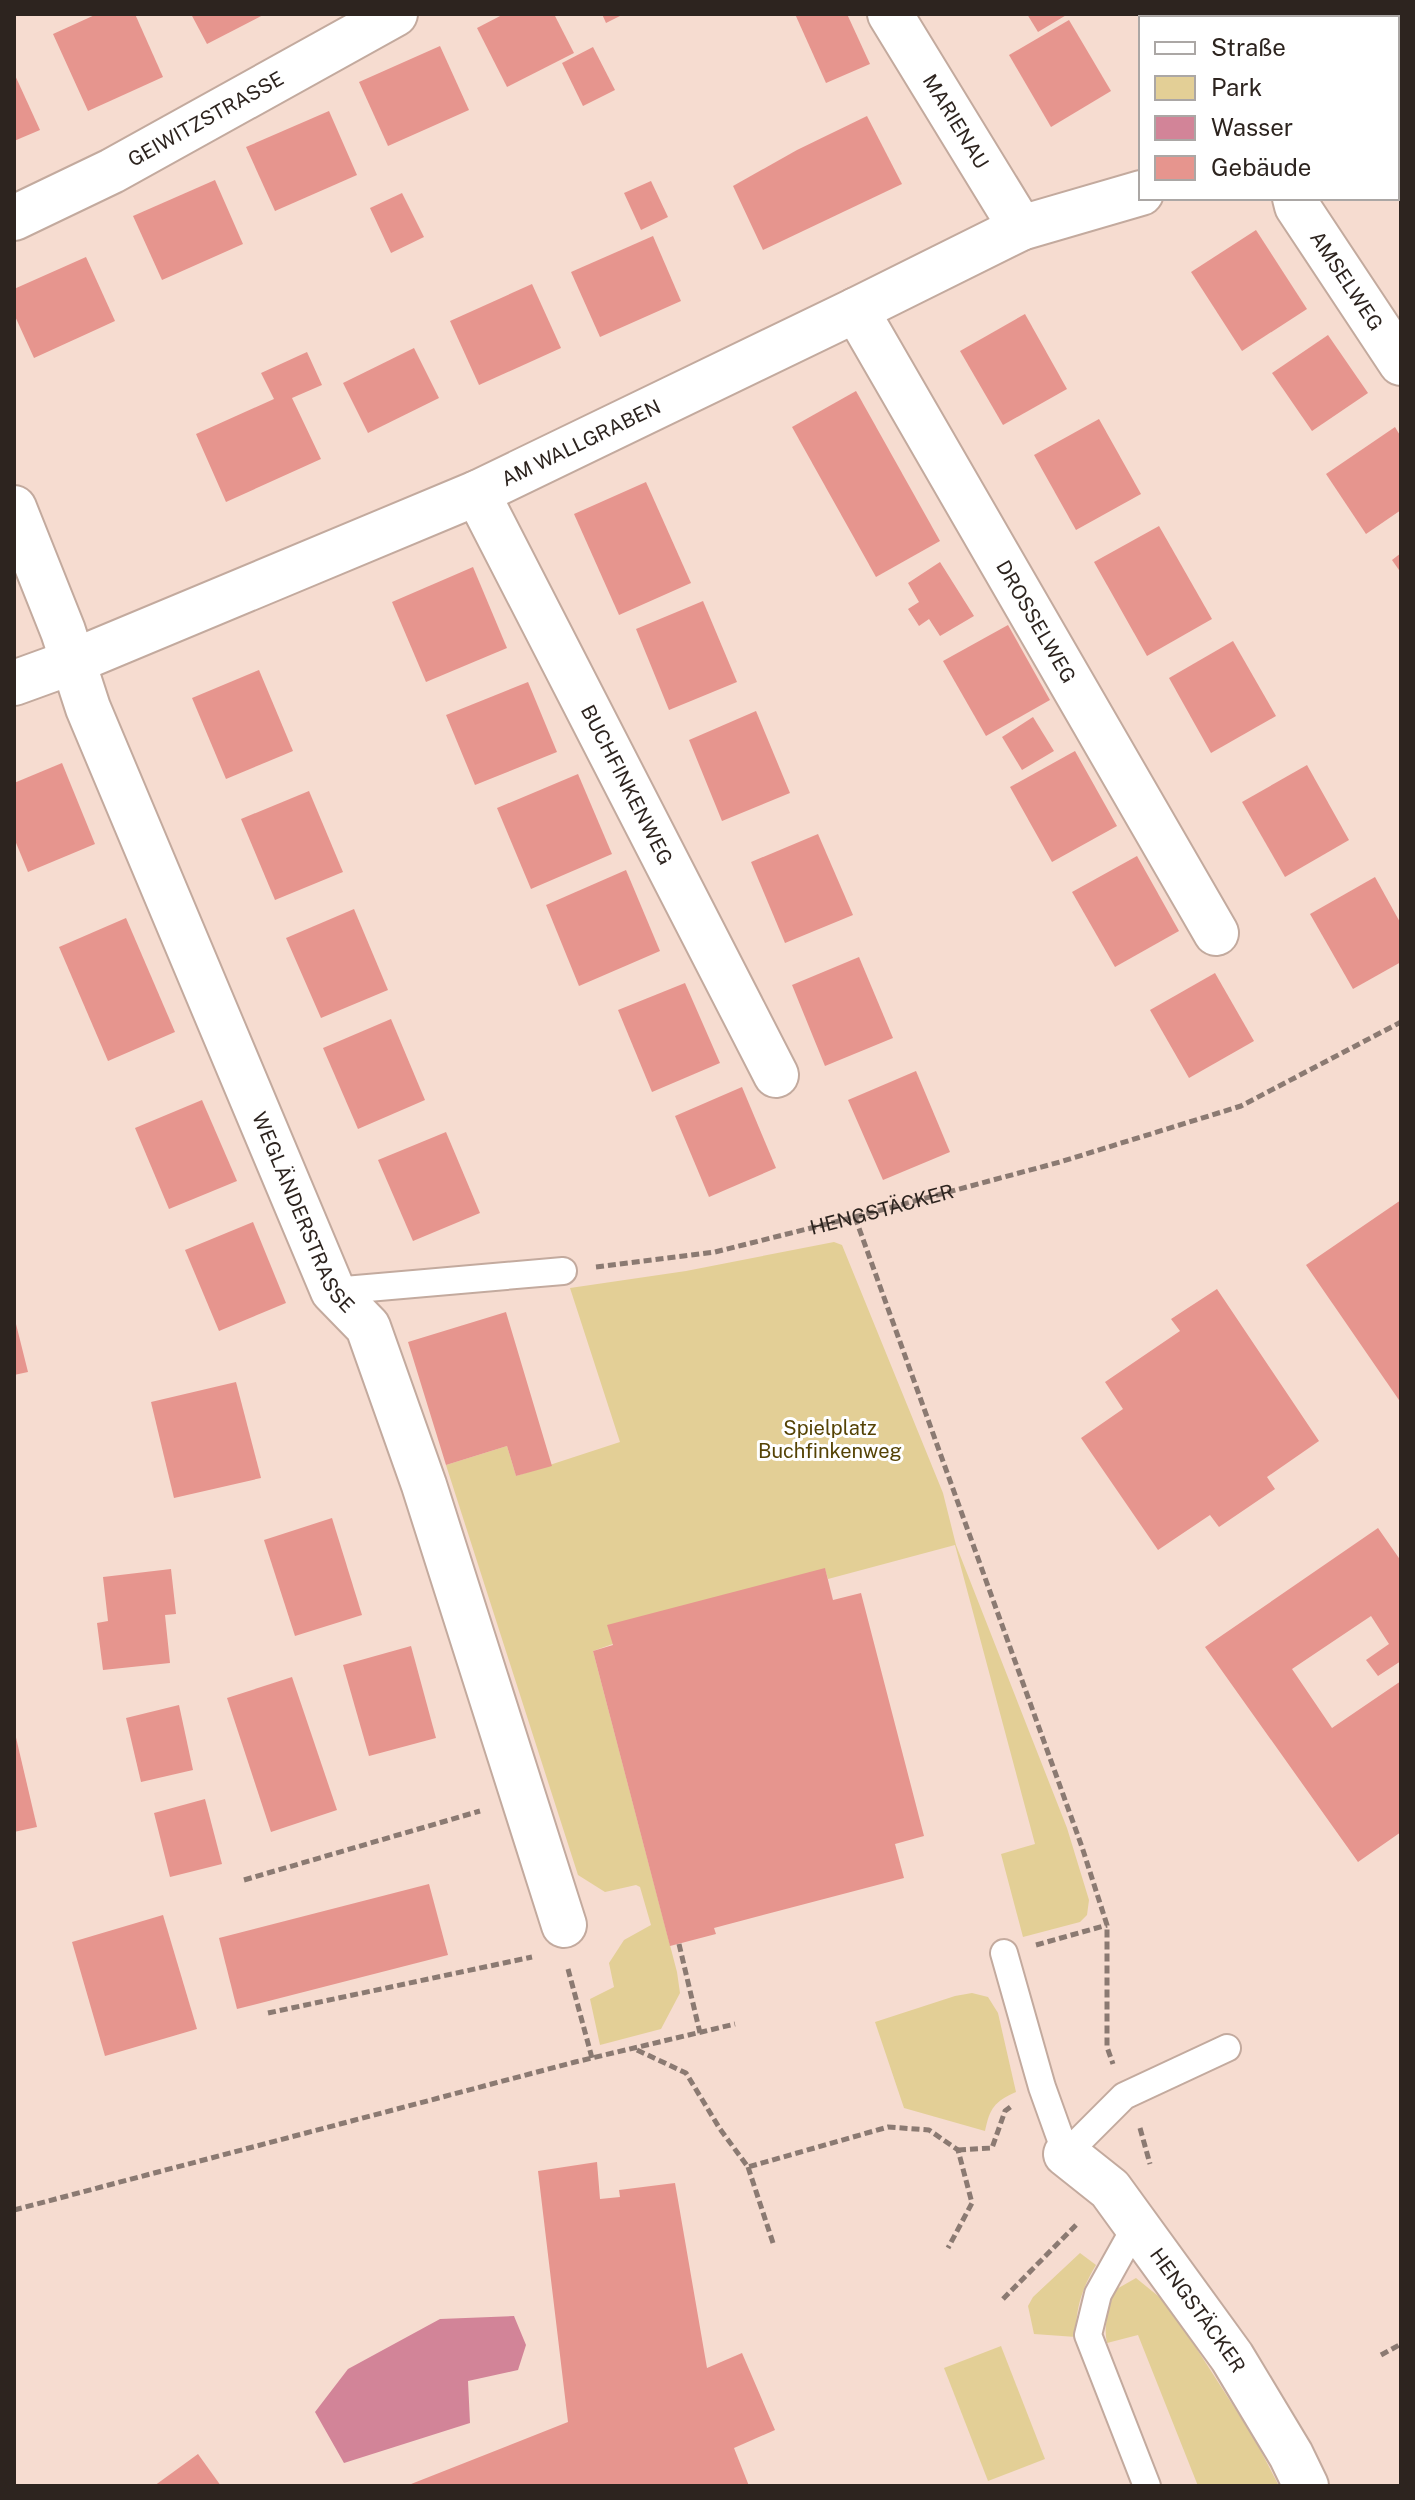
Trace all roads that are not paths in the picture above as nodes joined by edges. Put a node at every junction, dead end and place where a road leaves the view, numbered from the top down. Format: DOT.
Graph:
graph roads {
  1 [pos="395,14"];
  2 [pos="890,14"];
  3 [pos="1139,194"];
  4 [pos="1296,200"];
  5 [pos="14,218"];
  6 [pos="1021,228"];
  7 [pos="856,310"];
  8 [pos="1401,363"];
  9 [pos="477,493"];
  10 [pos="14,508"];
  11 [pos="72,662"];
  12 [pos="14,683"];
  13 [pos="1216,933"];
  14 [pos="776,1075"];
  15 [pos="563,1271"];
  16 [pos="333,1291"];
  17 [pos="564,1939"];
  18 [pos="1004,1953"];
  19 [pos="1227,2048"];
  20 [pos="1066,2154"];
  21 [pos="1137,2224"];
  22 [pos="1147,2486"];
  23 [pos="1306,2486"];
  1 -- 5 [label="street, GEIWITZSTRASSE"];
  2 -- 6 [label="street, MARIENAU"];
  3 -- 6 [label="street, AM WALLGRABEN"];
  4 -- 8 [label="street, AMSELWEG"];
  6 -- 7 [label="street, AM WALLGRABEN"];
  7 -- 9 [label="street, AM WALLGRABEN"];
  7 -- 13 [label="street, DROSSELWEG"];
  9 -- 11 [label="street, AM WALLGRABEN"];
  9 -- 14 [label="street, BUCHFINKENWEG"];
  10 -- 11 [label="street, WEGLÄNDERSTRASSE"];
  11 -- 12 [label="street, AM WALLGRABEN"];
  11 -- 16 [label="street, WEGLÄNDERSTRASSE"];
  15 -- 16 [label="lane"];
  16 -- 17 [label="street, WEGLÄNDERSTRASSE"];
  18 -- 20 [label="lane"];
  19 -- 20 [label="lane"];
  20 -- 21 [label="street, HENGSTÄCKER"];
  21 -- 22 [label="lane"];
  21 -- 23 [label="street, HENGSTÄCKER"];
}
